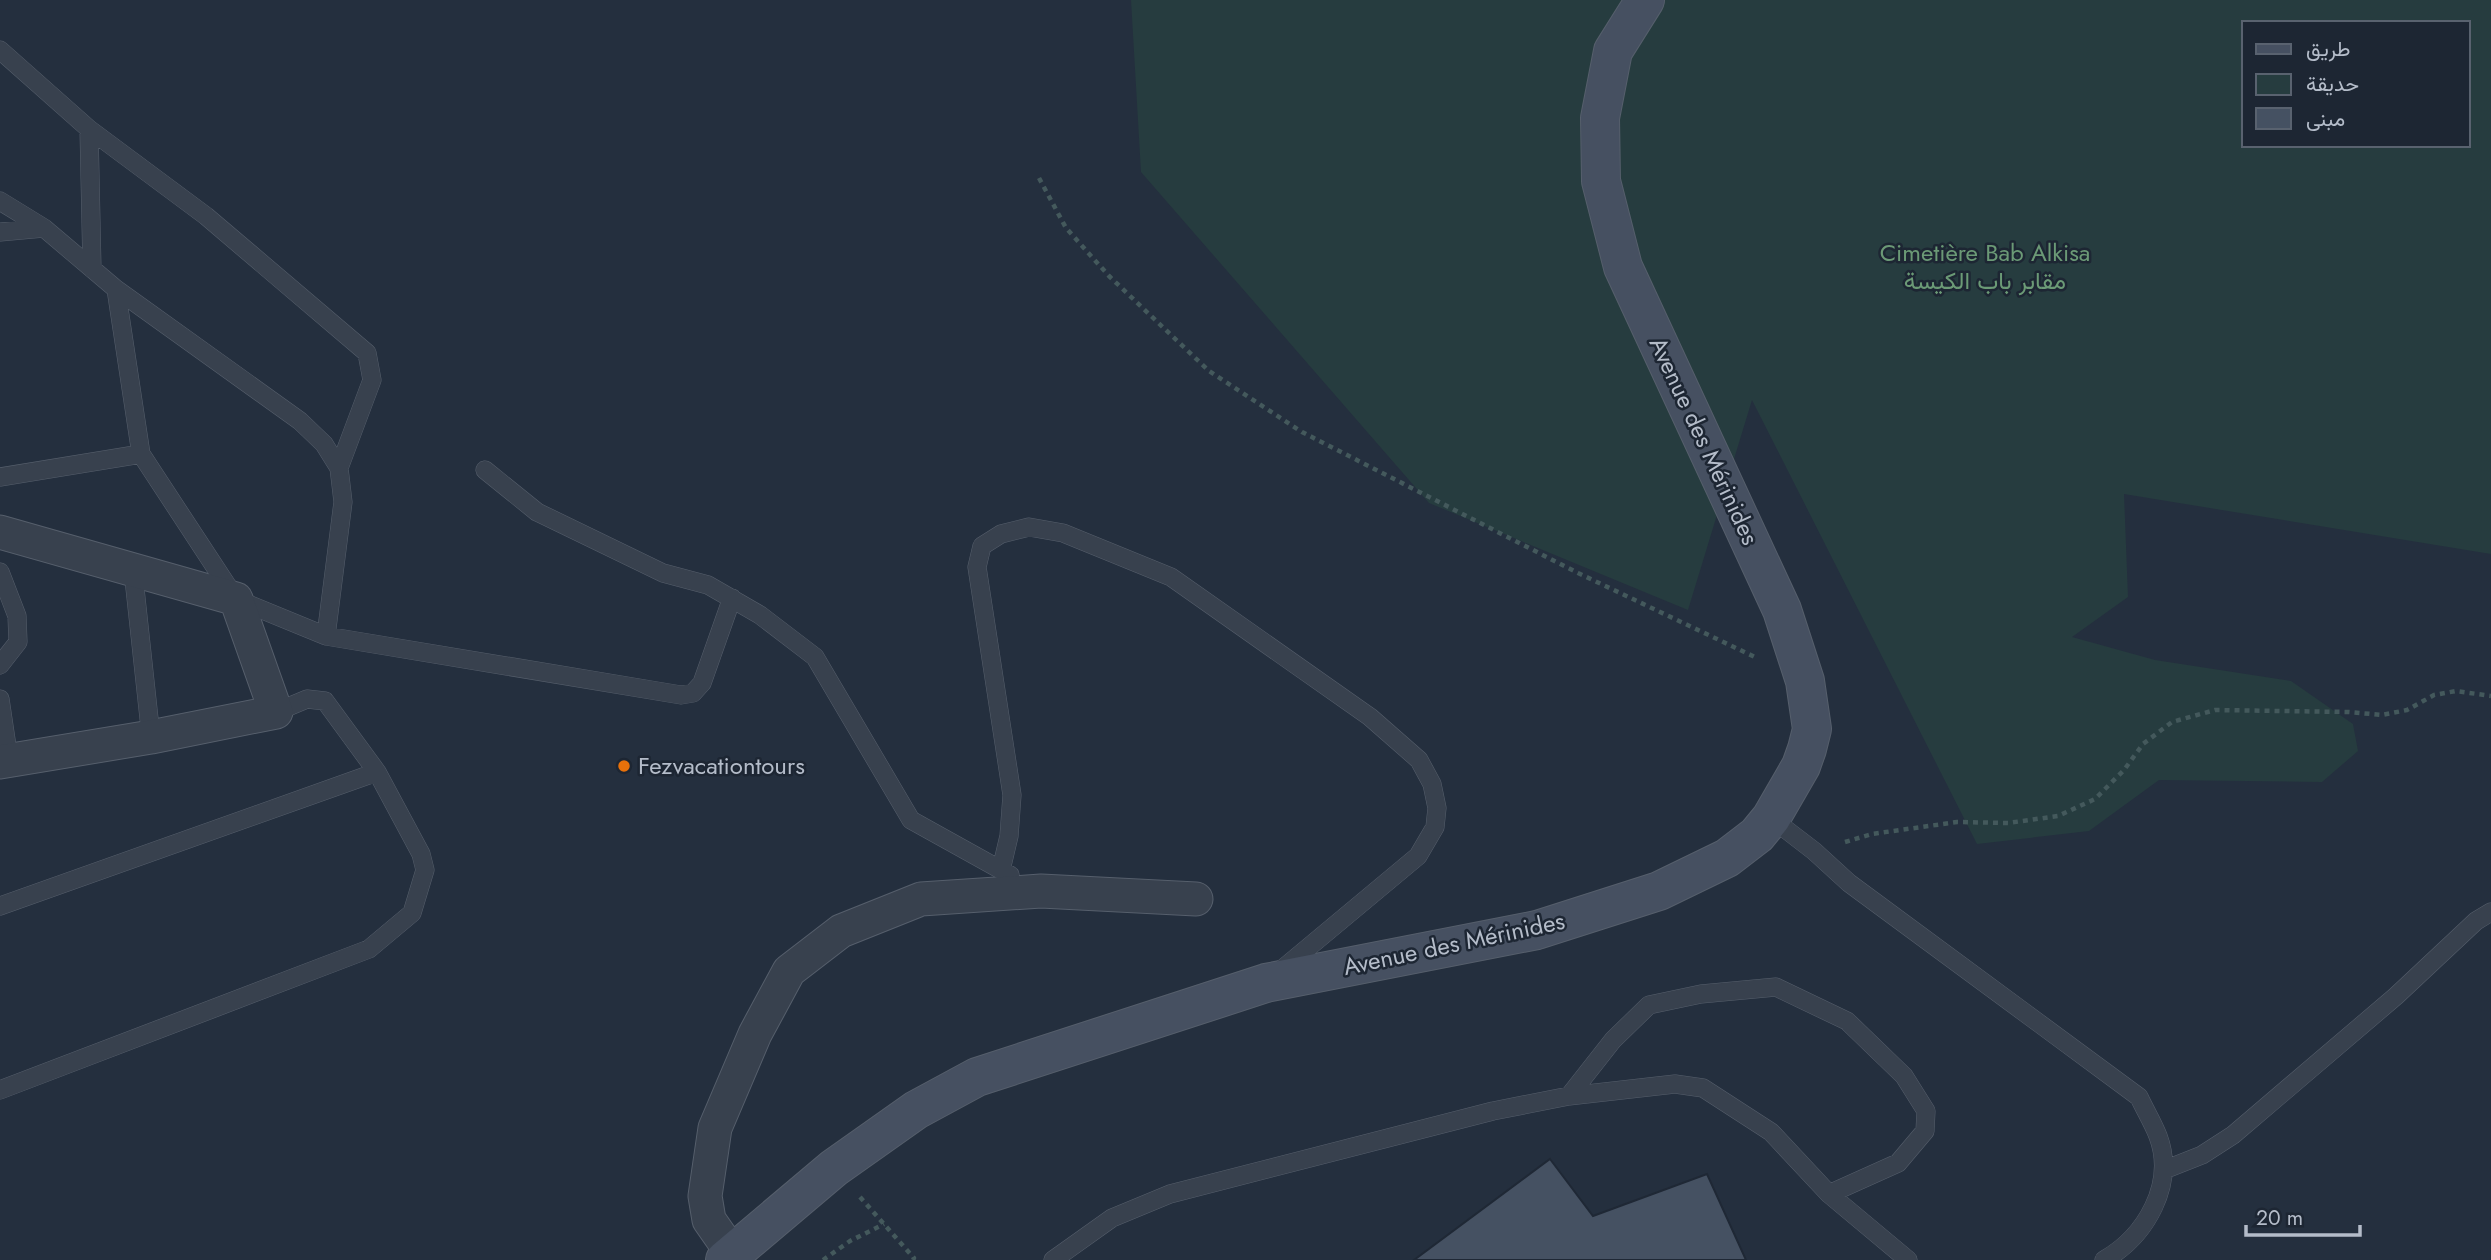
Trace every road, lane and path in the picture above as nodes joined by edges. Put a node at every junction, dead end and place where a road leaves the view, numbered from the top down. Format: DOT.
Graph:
graph roads {
  1 [pos="1645,0"];
  2 [pos="0,50"];
  3 [pos="89,129"];
  4 [pos="1038,178"];
  5 [pos="0,201"];
  6 [pos="44,228"];
  7 [pos="0,232"];
  8 [pos="92,269"];
  9 [pos="116,289"];
  10 [pos="141,454"];
  11 [pos="339,468"];
  12 [pos="485,470"];
  13 [pos="0,477"];
  14 [pos="0,532"];
  15 [pos="134,570"];
  16 [pos="0,572"];
  17 [pos="732,598"];
  18 [pos="236,599"];
  19 [pos="326,636"];
  20 [pos="0,665"];
  21 [pos="1805,681"];
  22 [pos="2491,696"];
  23 [pos="0,699"];
  24 [pos="276,712"];
  25 [pos="151,737"];
  26 [pos="5,761"];
  27 [pos="377,772"];
  28 [pos="1771,818"];
  29 [pos="1814,851"];
  30 [pos="1001,870"];
  31 [pos="1041,891"];
  32 [pos="1196,899"];
  33 [pos="0,906"];
  34 [pos="2491,912"];
  35 [pos="1266,983"];
  36 [pos="0,1090"];
  37 [pos="1569,1096"];
  38 [pos="2164,1170"];
  39 [pos="1829,1194"];
  40 [pos="861,1199"];
  41 [pos="884,1224"];
  42 [pos="729,1257"];
  43 [pos="823,1260"];
  44 [pos="913,1260"];
  45 [pos="1053,1260"];
  46 [pos="1908,1260"];
  47 [pos="2104,1260"];
  1 -- 21 [label="main road, Avenue des Mérinides"];
  2 -- 3 [label="lane"];
  3 -- 8 [label="lane"];
  3 -- 11 [label="lane"];
  4 -- 21 [label="path"];
  5 -- 6 [label="lane"];
  6 -- 7 [label="lane"];
  6 -- 8 [label="lane"];
  8 -- 9 [label="lane"];
  9 -- 10 [label="lane"];
  9 -- 11 [label="lane"];
  10 -- 13 [label="lane"];
  10 -- 18 [label="lane"];
  11 -- 19 [label="lane"];
  12 -- 17 [label="lane"];
  14 -- 15 [label="street"];
  15 -- 18 [label="street"];
  15 -- 25 [label="lane"];
  16 -- 20 [label="lane"];
  17 -- 19 [label="lane"];
  17 -- 30 [label="lane"];
  18 -- 19 [label="lane"];
  18 -- 24 [label="street"];
  21 -- 28 [label="main road, Avenue des Mérinides"];
  22 -- 29 [label="path"];
  23 -- 26 [label="lane"];
  24 -- 25 [label="street"];
  24 -- 27 [label="lane"];
  25 -- 26 [label="street"];
  27 -- 33 [label="lane"];
  27 -- 36 [label="lane"];
  28 -- 29 [label="lane"];
  28 -- 35 [label="main road, Avenue des Mérinides"];
  29 -- 38 [label="lane"];
  30 -- 31 [label="lane"];
  30 -- 35 [label="lane"];
  31 -- 32 [label="street"];
  31 -- 42 [label="street"];
  34 -- 38 [label="lane"];
  35 -- 42 [label="main road, Avenue des Mérinides"];
  37 -- 39 [label="lane"];
  37 -- 39 [label="lane"];
  37 -- 45 [label="lane"];
  38 -- 47 [label="lane"];
  39 -- 46 [label="lane"];
  40 -- 41 [label="path"];
  41 -- 43 [label="path"];
  41 -- 44 [label="path"];
}
